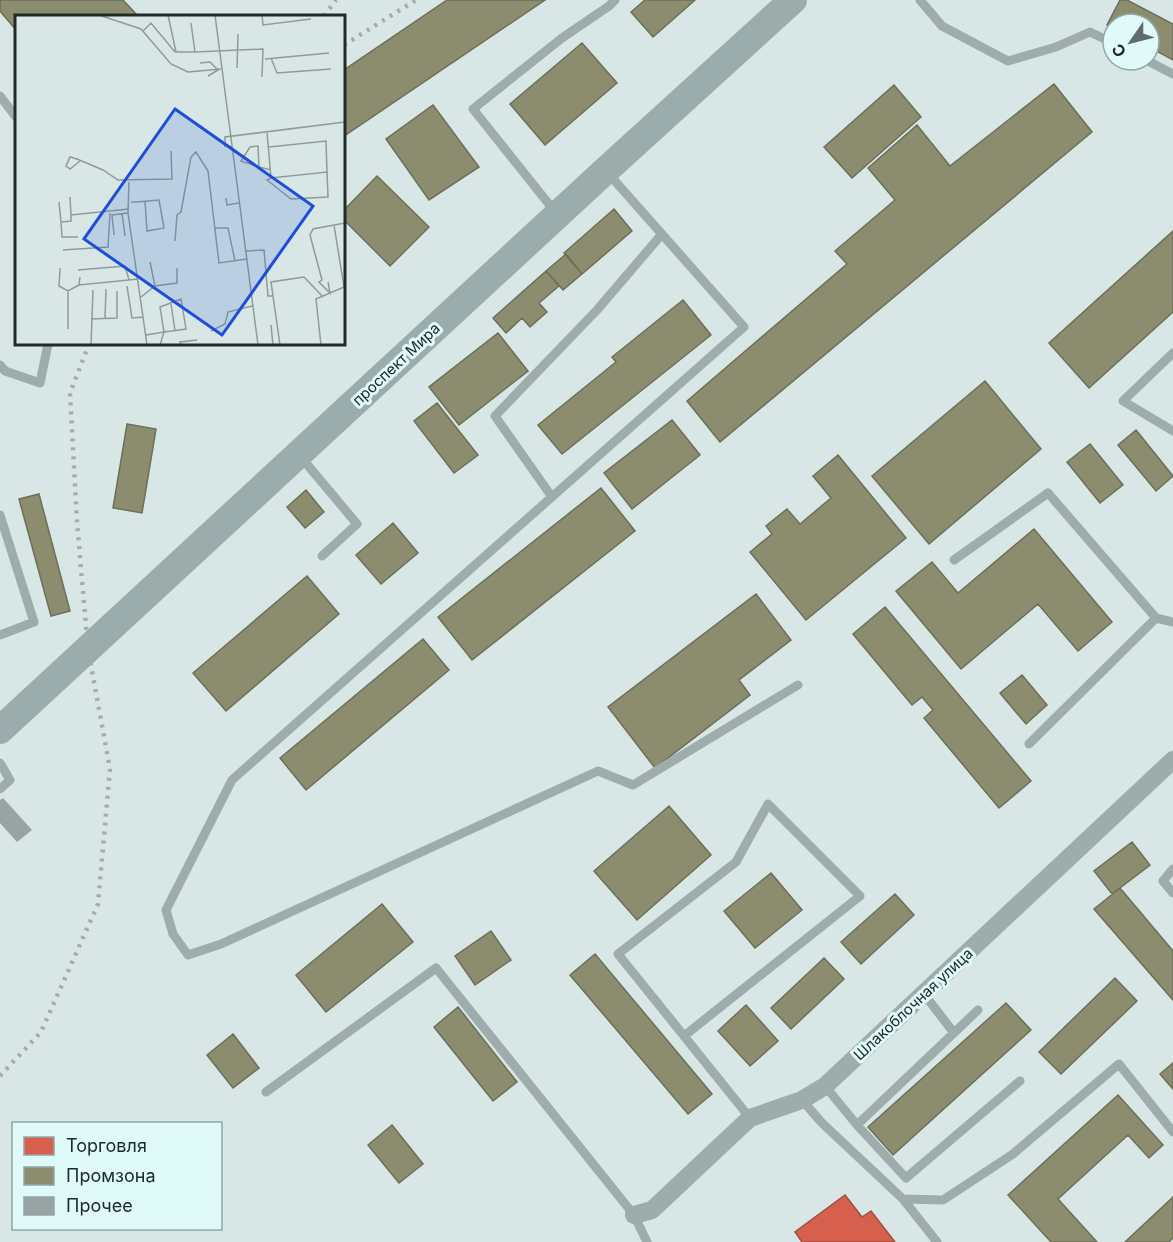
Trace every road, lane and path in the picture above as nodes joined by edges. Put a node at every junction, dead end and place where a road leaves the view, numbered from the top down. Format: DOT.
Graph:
graph roads {
  1 [pos="615,0"];
  2 [pos="793,0"];
  3 [pos="920,0"];
  4 [pos="1101,38"];
  5 [pos="0,96"];
  6 [pos="15,116"];
  7 [pos="605,171"];
  8 [pos="558,215"];
  9 [pos="662,234"];
  10 [pos="48,345"];
  11 [pos="1173,353"];
  12 [pos="2,370"];
  13 [pos="1173,431"];
  14 [pos="298,455"];
  15 [pos="552,496"];
  16 [pos="0,515"];
  17 [pos="322,556"];
  18 [pos="954,560"];
  19 [pos="1156,618"];
  20 [pos="1173,622"];
  21 [pos="0,635"];
  22 [pos="798,685"];
  23 [pos="0,730"];
  24 [pos="1029,744"];
  25 [pos="1173,760"];
  26 [pos="0,763"];
  27 [pos="0,789"];
  28 [pos="1173,869"];
  29 [pos="1173,893"];
  30 [pos="924,994"];
  31 [pos="978,1010"];
  32 [pos="954,1033"];
  33 [pos="684,1036"];
  34 [pos="1020,1081"];
  35 [pos="825,1086"];
  36 [pos="266,1092"];
  37 [pos="802,1100"];
  38 [pos="750,1118"];
  39 [pos="856,1125"];
  40 [pos="1173,1132"];
  41 [pos="903,1198"];
  42 [pos="634,1215"];
  43 [pos="647,1242"];
  44 [pos="937,1242"];
  1 -- 8 [label="lane"];
  2 -- 7 [label="main road, проспект Мира"];
  3 -- 4 [label="lane"];
  5 -- 6 [label="lane"];
  7 -- 8 [label="main road, проспект Мира"];
  7 -- 9 [label="lane"];
  8 -- 14 [label="main road, проспект Мира"];
  9 -- 15 [label="lane"];
  9 -- 15 [label="lane"];
  10 -- 12 [label="lane"];
  11 -- 13 [label="lane"];
  14 -- 17 [label="lane"];
  14 -- 23 [label="main road, проспект Мира"];
  15 -- 22 [label="lane"];
  16 -- 21 [label="lane"];
  18 -- 19 [label="lane"];
  19 -- 20 [label="lane"];
  19 -- 24 [label="lane"];
  25 -- 30 [label="street, Шлакоблочная улица"];
  26 -- 27 [label="lane"];
  28 -- 29 [label="lane"];
  30 -- 32 [label="lane"];
  30 -- 35 [label="street, Шлакоблочная улица"];
  31 -- 32 [label="lane"];
  32 -- 39 [label="lane"];
  33 -- 33 [label="lane"];
  33 -- 38 [label="lane"];
  34 -- 39 [label="lane"];
  35 -- 37 [label="street, Шлакоблочная улица"];
  35 -- 39 [label="lane"];
  36 -- 42 [label="lane"];
  37 -- 38 [label="street, Шлакоблочная улица"];
  37 -- 41 [label="lane"];
  38 -- 42 [label="street, Шлакоблочная улица"];
  40 -- 41 [label="lane"];
  41 -- 44 [label="lane"];
  42 -- 43 [label="lane"];
}
